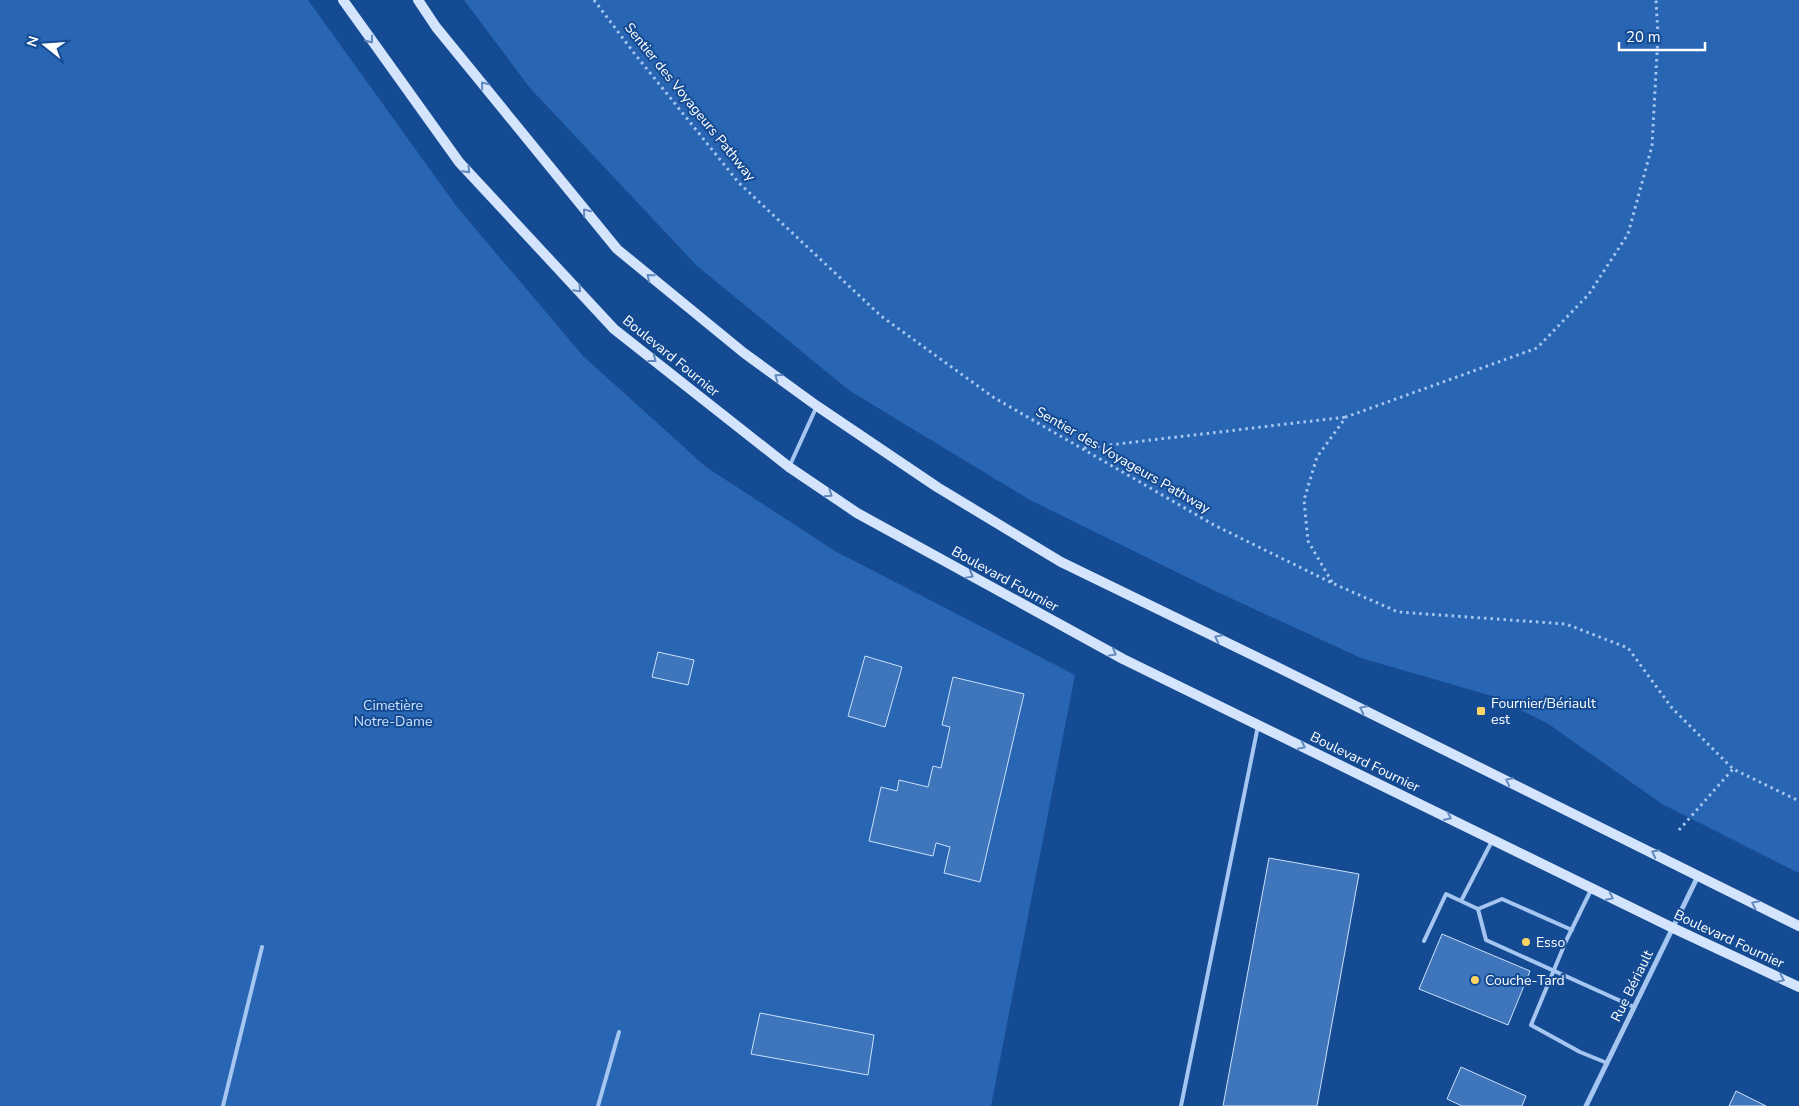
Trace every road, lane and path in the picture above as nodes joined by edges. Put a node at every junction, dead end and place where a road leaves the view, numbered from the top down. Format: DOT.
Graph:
graph roads {
  1 [pos="342,0"];
  2 [pos="418,0"];
  3 [pos="594,0"];
  4 [pos="1656,0"];
  5 [pos="817,406"];
  6 [pos="1346,417"];
  7 [pos="1083,448"];
  8 [pos="789,466"];
  9 [pos="1332,583"];
  10 [pos="1258,726"];
  11 [pos="1733,769"];
  12 [pos="1799,801"];
  13 [pos="1680,830"];
  14 [pos="1492,839"];
  15 [pos="1698,876"];
  16 [pos="1592,888"];
  17 [pos="1461,901"];
  18 [pos="1478,909"];
  19 [pos="1799,926"];
  20 [pos="1673,928"];
  21 [pos="1572,930"];
  22 [pos="1424,941"];
  23 [pos="262,947"];
  24 [pos="1554,971"];
  25 [pos="1799,987"];
  26 [pos="1634,1008"];
  27 [pos="619,1032"];
  28 [pos="1607,1063"];
  29 [pos="224,1106"];
  30 [pos="598,1106"];
  31 [pos="1181,1106"];
  32 [pos="1586,1106"];
  1 -- 8 [label="main road, Boulevard Fournier, one-way"];
  5 -- 2 [label="main road, one-way"];
  3 -- 7 [label="path, Sentier des Voyageurs Pathway"];
  4 -- 6 [label="path"];
  5 -- 8 [label="lane"];
  15 -- 5 [label="main road, one-way"];
  6 -- 7 [label="path"];
  6 -- 9 [label="path"];
  7 -- 9 [label="path, Sentier des Voyageurs Pathway"];
  8 -- 10 [label="main road, Boulevard Fournier, one-way"];
  9 -- 11 [label="path, Sentier des Voyageurs Pathway"];
  10 -- 14 [label="main road, Boulevard Fournier, one-way"];
  10 -- 31 [label="lane"];
  11 -- 12 [label="path, Sentier des Voyageurs Pathway"];
  11 -- 13 [label="path"];
  14 -- 16 [label="main road, Boulevard Fournier"];
  14 -- 17 [label="lane"];
  19 -- 15 [label="main road, one-way"];
  15 -- 20 [label="street, Rue Bériault"];
  16 -- 20 [label="main road, Boulevard Fournier, one-way"];
  16 -- 21 [label="lane"];
  17 -- 18 [label="lane"];
  17 -- 22 [label="lane"];
  18 -- 21 [label="lane"];
  18 -- 24 [label="lane"];
  20 -- 25 [label="main road, Boulevard Fournier, one-way"];
  20 -- 26 [label="street, Rue Bériault"];
  21 -- 24 [label="lane"];
  23 -- 29 [label="lane"];
  24 -- 26 [label="lane"];
  24 -- 28 [label="lane"];
  26 -- 28 [label="street, Rue Bériault"];
  27 -- 30 [label="lane"];
  28 -- 32 [label="street, Rue Bériault"];
}
